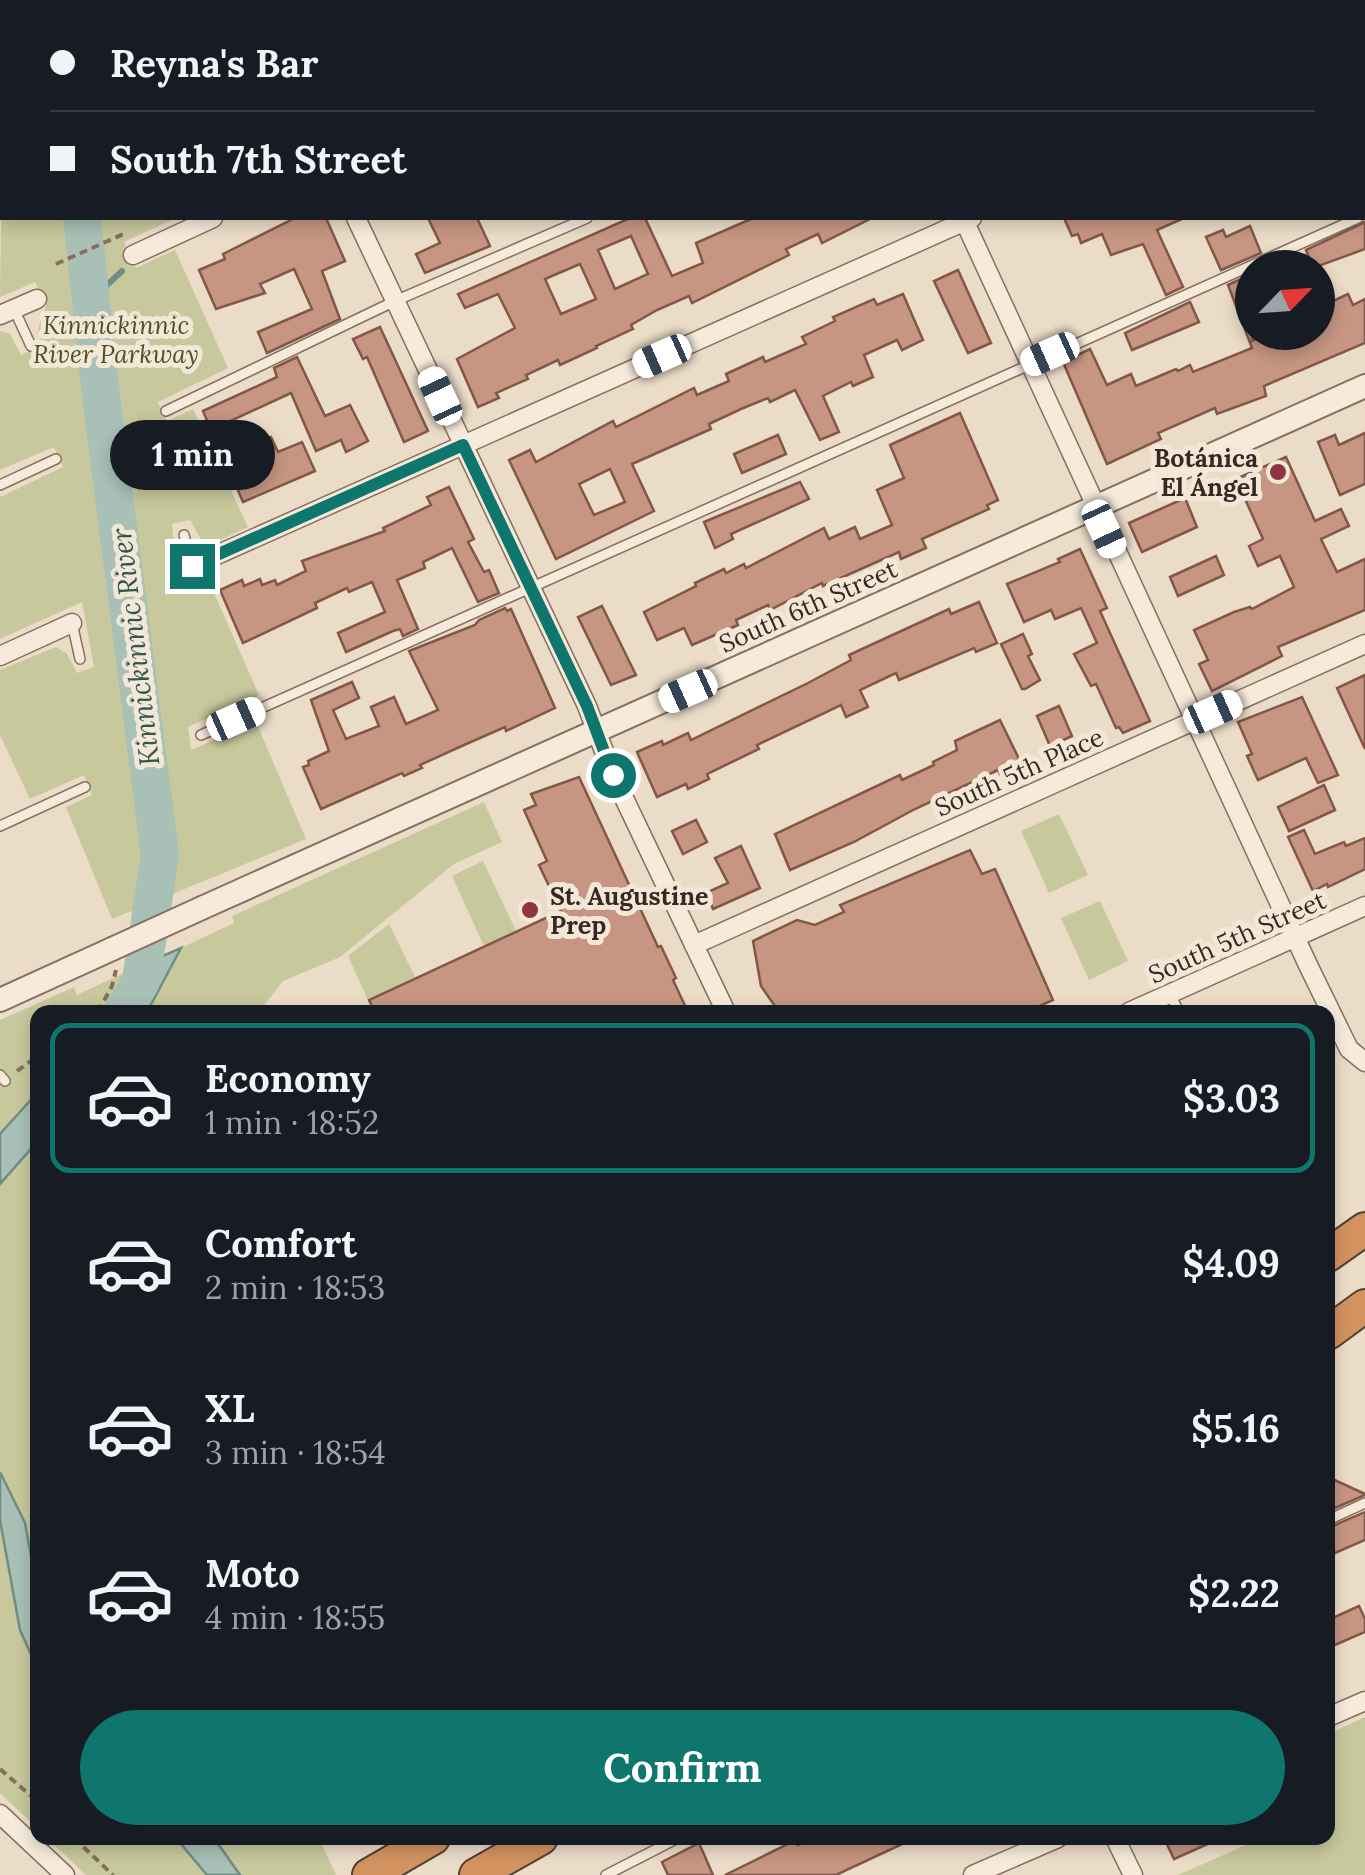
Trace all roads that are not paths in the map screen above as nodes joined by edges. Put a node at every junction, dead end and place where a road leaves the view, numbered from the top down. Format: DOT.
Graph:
graph roads {
  1 [pos="209,220"];
  2 [pos="357,220"];
  3 [pos="581,220"];
  4 [pos="965,220"];
  5 [pos="967,220"];
  6 [pos="1353,220"];
  7 [pos="133,255"];
  8 [pos="36,299"];
  9 [pos="396,301"];
  10 [pos="7,312"];
  11 [pos="31,346"];
  12 [pos="1031,363"];
  13 [pos="1365,386"];
  14 [pos="166,411"];
  15 [pos="463,445"];
  16 [pos="56,460"];
  17 [pos="0,485"];
  18 [pos="1095,507"];
  19 [pos="184,535"];
  20 [pos="192,566"];
  21 [pos="530,586"];
  22 [pos="72,623"];
  23 [pos="1365,644"];
  24 [pos="0,656"];
  25 [pos="80,659"];
  26 [pos="1193,721"];
  27 [pos="596,731"];
  28 [pos="201,735"];
  29 [pos="85,787"];
  30 [pos="0,826"];
  31 [pos="1365,906"];
  32 [pos="1296,938"];
  33 [pos="694,946"];
  34 [pos="1170,994"];
  35 [pos="0,1000"];
  36 [pos="723,1005"];
  37 [pos="1145,1005"];
  38 [pos="1176,1005"];
  39 [pos="1327,1005"];
  40 [pos="1335,1021"];
  41 [pos="1365,1062"];
  42 [pos="1365,1229"];
  43 [pos="1335,1251"];
  44 [pos="1365,1306"];
  45 [pos="1335,1328"];
  46 [pos="1365,1504"];
  47 [pos="1335,1517"];
  48 [pos="1365,1701"];
  49 [pos="1335,1714"];
  50 [pos="0,1814"];
  51 [pos="30,1842"];
  52 [pos="33,1845"];
  53 [pos="422,1845"];
  54 [pos="529,1845"];
  55 [pos="664,1845"];
  56 [pos="1042,1845"];
  57 [pos="1118,1845"];
  58 [pos="65,1875"];
  59 [pos="369,1875"];
  60 [pos="476,1875"];
  61 [pos="606,1875"];
  62 [pos="974,1875"];
  63 [pos="1132,1875"];
  1 -- 7 [label="street"];
  2 -- 9 [label="street"];
  3 -- 9 [label="lane"];
  4 -- 15 [label="street"];
  5 -- 12 [label="street"];
  6 -- 12 [label="lane"];
  8 -- 10 [label="street"];
  9 -- 14 [label="lane"];
  9 -- 15 [label="street"];
  10 -- 11 [label="lane"];
  12 -- 18 [label="street"];
  12 -- 21 [label="lane"];
  13 -- 18 [label="street, South 6th Street"];
  15 -- 20 [label="street"];
  15 -- 21 [label="street"];
  16 -- 17 [label="lane"];
  18 -- 26 [label="street"];
  18 -- 27 [label="street, South 6th Street"];
  19 -- 20 [label="lane"];
  21 -- 27 [label="street"];
  21 -- 28 [label="lane"];
  22 -- 24 [label="street"];
  22 -- 25 [label="lane"];
  23 -- 26 [label="street, South 5th Place"];
  26 -- 32 [label="street"];
  26 -- 33 [label="street, South 5th Place"];
  27 -- 33 [label="street"];
  27 -- 35 [label="street, South 6th Street, bridge"];
  29 -- 30 [label="lane"];
  31 -- 32 [label="street, South 5th Street"];
  32 -- 34 [label="street, South 5th Street"];
  32 -- 39 [label="street"];
  33 -- 36 [label="street"];
  34 -- 37 [label="street, South 5th Street"];
  34 -- 38 [label="lane"];
  40 -- 41 [label="street"];
  42 -- 43 [label="highway"];
  44 -- 45 [label="highway"];
  46 -- 47 [label="lane"];
  48 -- 49 [label="street"];
  50 -- 51 [label="street"];
  52 -- 58 [label="street"];
  53 -- 59 [label="highway"];
  54 -- 60 [label="highway"];
  55 -- 61 [label="lane"];
  56 -- 62 [label="street"];
  57 -- 63 [label="street"];
}
